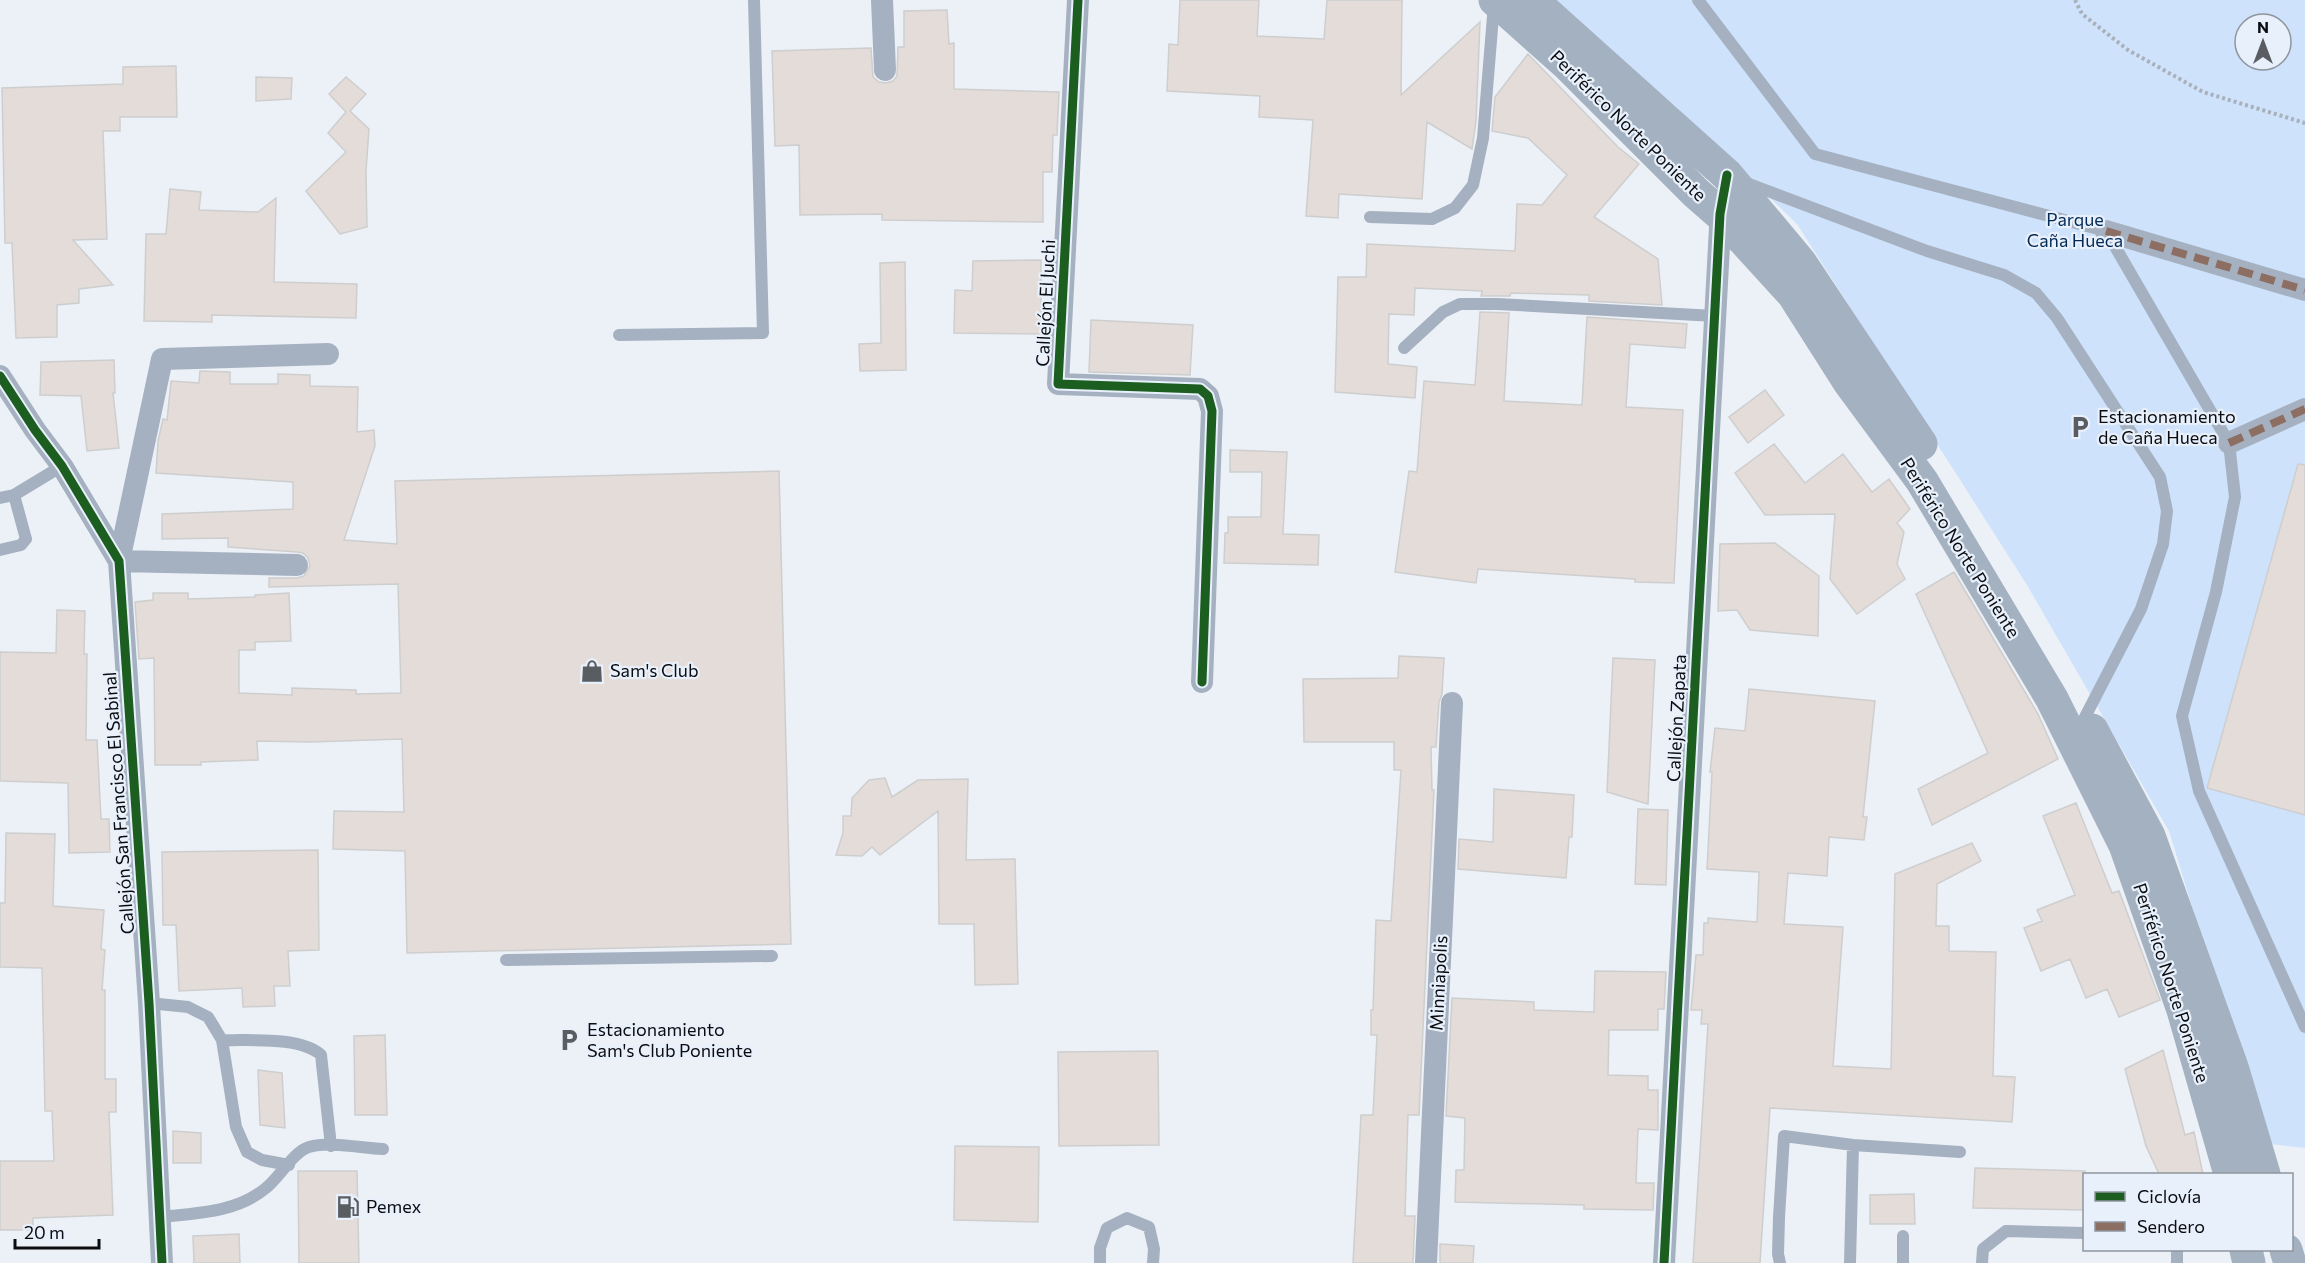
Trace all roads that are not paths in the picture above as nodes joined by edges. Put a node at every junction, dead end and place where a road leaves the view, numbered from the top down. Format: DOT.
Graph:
graph roads {
  1 [pos="754,0"];
  2 [pos="882,0"];
  3 [pos="1078,0"];
  4 [pos="1495,0"];
  5 [pos="1532,0"];
  6 [pos="1698,0"];
  7 [pos="885,70"];
  8 [pos="1726,175"];
  9 [pos="1720,214"];
  10 [pos="1370,217"];
  11 [pos="2106,231"];
  12 [pos="2305,290"];
  13 [pos="1715,316"];
  14 [pos="619,335"];
  15 [pos="1404,348"];
  16 [pos="328,354"];
  17 [pos="0,376"];
  18 [pos="2305,410"];
  19 [pos="2229,442"];
  20 [pos="62,466"];
  21 [pos="14,495"];
  22 [pos="0,498"];
  23 [pos="0,550"];
  24 [pos="119,561"];
  25 [pos="297,565"];
  26 [pos="1202,682"];
  27 [pos="1452,703"];
  28 [pos="2085,717"];
  29 [pos="772,956"];
  30 [pos="506,960"];
  31 [pos="149,1003"];
  32 [pos="2305,1027"];
  33 [pos="222,1040"];
  34 [pos="1853,1145"];
  35 [pos="331,1146"];
  36 [pos="383,1149"];
  37 [pos="1960,1152"];
  38 [pos="289,1165"];
  39 [pos="2230,1173"];
  40 [pos="2264,1173"];
  41 [pos="160,1218"];
  42 [pos="2083,1233"];
  43 [pos="1903,1236"];
  44 [pos="162,1263"];
  45 [pos="1100,1263"];
  46 [pos="1153,1263"];
  47 [pos="1426,1263"];
  48 [pos="1664,1263"];
  49 [pos="1780,1263"];
  50 [pos="1850,1263"];
  51 [pos="1903,1263"];
  52 [pos="1983,1263"];
  1 -- 14 [label="lane"];
  2 -- 7 [label="street"];
  3 -- 26 [label="street, Callejón El Juchi"];
  4 -- 9 [label="main road, Periférico Norte Poniente"];
  4 -- 10 [label="lane"];
  5 -- 8 [label="main road, Periférico Norte Poniente"];
  6 -- 11 [label="lane"];
  8 -- 9 [label="street, Callejón Zapata"];
  8 -- 28 [label="main road, Periférico Norte Poniente"];
  8 -- 28 [label="lane"];
  9 -- 13 [label="street, Callejón Zapata"];
  9 -- 39 [label="main road, Periférico Norte Poniente"];
  11 -- 12 [label="street"];
  11 -- 19 [label="lane"];
  13 -- 15 [label="lane"];
  13 -- 48 [label="street, Callejón Zapata"];
  16 -- 24 [label="street"];
  17 -- 20 [label="street, Callejón San Francisco El Sabinal"];
  18 -- 19 [label="street"];
  19 -- 32 [label="lane"];
  20 -- 21 [label="lane"];
  20 -- 24 [label="street, Callejón San Francisco El Sabinal"];
  21 -- 22 [label="lane"];
  21 -- 23 [label="lane"];
  24 -- 25 [label="street"];
  24 -- 31 [label="street, Callejón San Francisco El Sabinal"];
  27 -- 47 [label="street, Minniapolis"];
  28 -- 40 [label="main road, Periférico Norte Poniente"];
  29 -- 30 [label="lane"];
  31 -- 33 [label="lane"];
  31 -- 41 [label="street, Callejón San Francisco El Sabinal"];
  33 -- 35 [label="lane"];
  33 -- 38 [label="lane"];
  34 -- 37 [label="lane"];
  34 -- 49 [label="lane"];
  34 -- 50 [label="lane"];
  35 -- 36 [label="lane"];
  35 -- 38 [label="lane"];
  38 -- 41 [label="lane"];
  41 -- 44 [label="street, Callejón San Francisco El Sabinal"];
  42 -- 52 [label="lane"];
  43 -- 51 [label="lane"];
  45 -- 46 [label="lane"];
}
